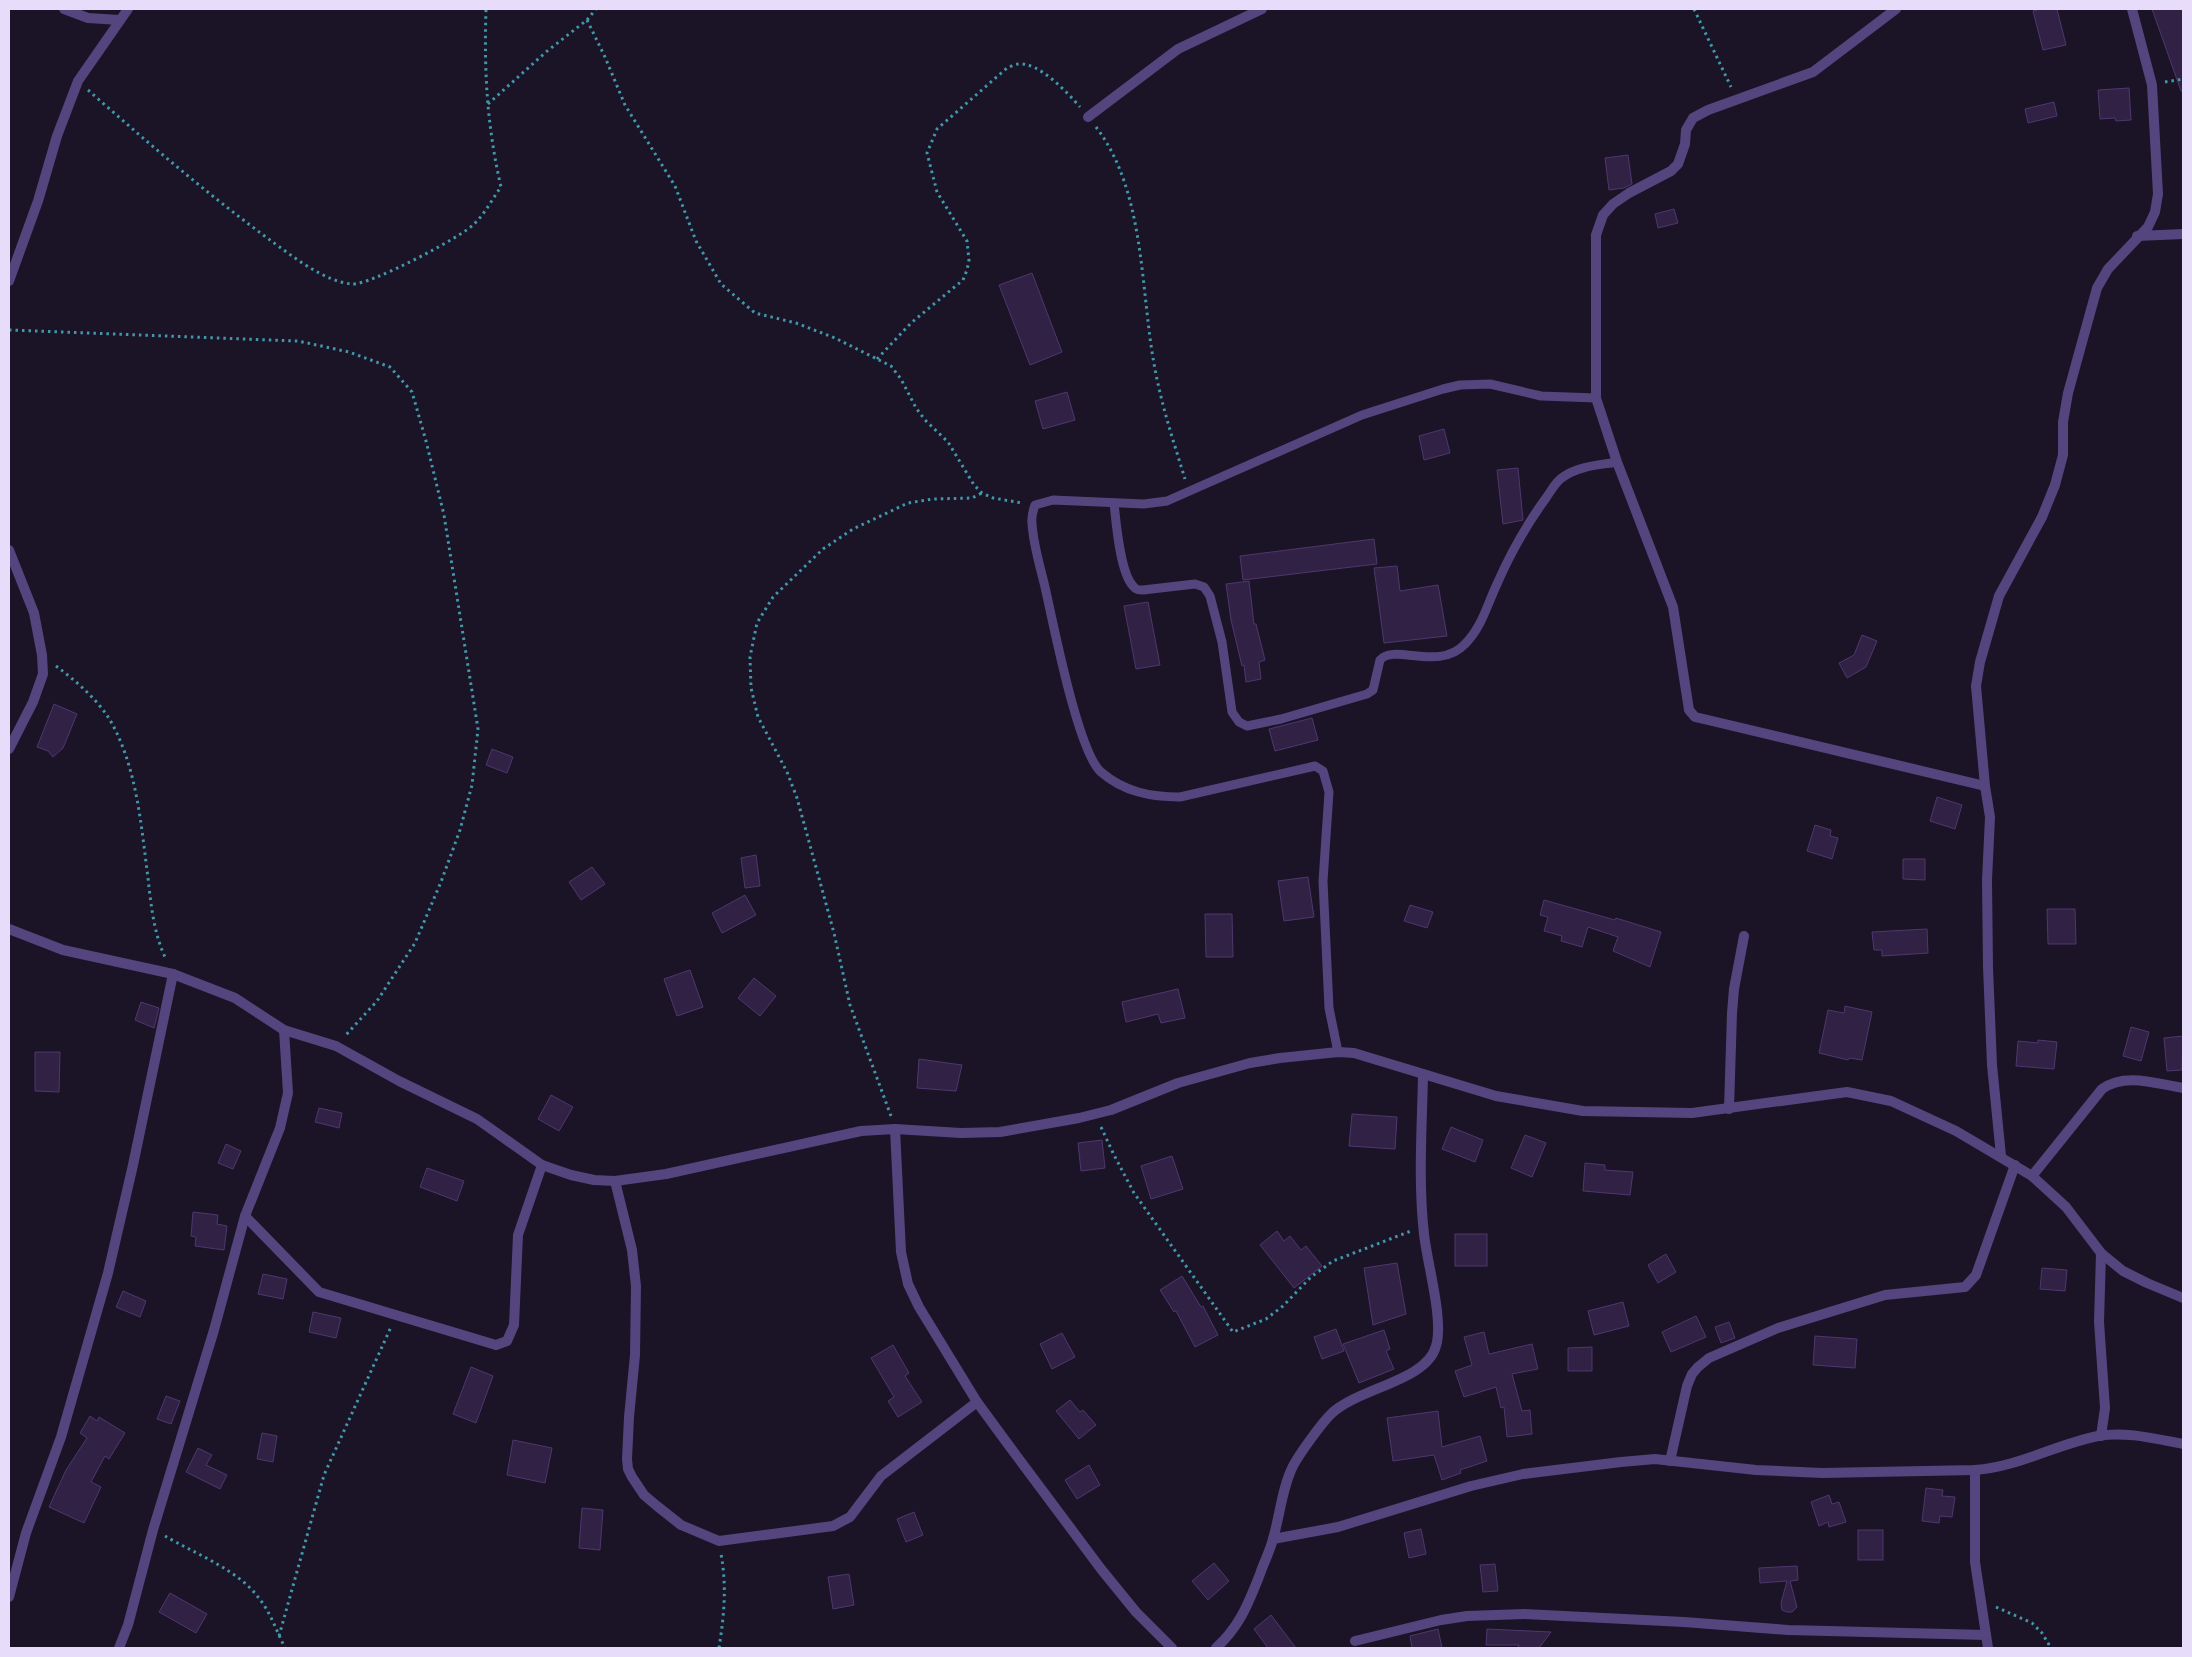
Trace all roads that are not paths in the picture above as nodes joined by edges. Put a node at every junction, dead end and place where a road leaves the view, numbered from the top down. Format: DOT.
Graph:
graph roads {
  1 [pos="64,9"];
  2 [pos="128,9"];
  3 [pos="1262,9"];
  4 [pos="1896,9"];
  5 [pos="2132,9"];
  6 [pos="120,20"];
  7 [pos="1088,117"];
  8 [pos="2183,234"];
  9 [pos="2137,236"];
  10 [pos="9,282"];
  11 [pos="1596,398"];
  12 [pos="1618,462"];
  13 [pos="1114,503"];
  14 [pos="9,550"];
  15 [pos="14,732"];
  16 [pos="9,749"];
  17 [pos="1985,786"];
  18 [pos="9,929"];
  19 [pos="1744,936"];
  20 [pos="174,974"];
  21 [pos="284,1030"];
  22 [pos="1338,1052"];
  23 [pos="1423,1075"];
  24 [pos="2183,1088"];
  25 [pos="1729,1109"];
  26 [pos="895,1129"];
  27 [pos="2000,1156"];
  28 [pos="542,1164"];
  29 [pos="2015,1165"];
  30 [pos="2032,1176"];
  31 [pos="614,1181"];
  32 [pos="245,1216"];
  33 [pos="2101,1253"];
  34 [pos="2183,1298"];
  35 [pos="977,1402"];
  36 [pos="2101,1436"];
  37 [pos="2183,1444"];
  38 [pos="1670,1460"];
  39 [pos="1975,1470"];
  40 [pos="1273,1540"];
  41 [pos="9,1597"];
  42 [pos="1986,1635"];
  43 [pos="1355,1641"];
  44 [pos="119,1648"];
  45 [pos="1172,1648"];
  46 [pos="1216,1648"];
  47 [pos="1988,1648"];
  1 -- 6 [label="street"];
  2 -- 6 [label="street"];
  3 -- 7 [label="street"];
  4 -- 11 [label="street"];
  5 -- 9 [label="street"];
  6 -- 10 [label="street"];
  8 -- 9 [label="street"];
  9 -- 17 [label="street"];
  11 -- 12 [label="street"];
  11 -- 13 [label="lane"];
  12 -- 13 [label="lane"];
  12 -- 17 [label="street"];
  13 -- 22 [label="lane"];
  14 -- 15 [label="street"];
  15 -- 16 [label="street"];
  17 -- 27 [label="street"];
  18 -- 20 [label="street"];
  19 -- 25 [label="street"];
  20 -- 21 [label="street"];
  20 -- 41 [label="street"];
  21 -- 28 [label="street"];
  21 -- 32 [label="street"];
  22 -- 23 [label="street"];
  22 -- 26 [label="street"];
  23 -- 25 [label="street"];
  23 -- 40 [label="street"];
  24 -- 30 [label="street"];
  25 -- 27 [label="street"];
  26 -- 31 [label="street"];
  26 -- 35 [label="street"];
  27 -- 29 [label="street"];
  28 -- 31 [label="street"];
  28 -- 32 [label="street"];
  29 -- 30 [label="street"];
  29 -- 38 [label="street"];
  30 -- 33 [label="street"];
  31 -- 35 [label="street"];
  32 -- 44 [label="street"];
  33 -- 34 [label="street"];
  33 -- 36 [label="street"];
  35 -- 45 [label="street"];
  36 -- 37 [label="street"];
  36 -- 39 [label="street"];
  38 -- 39 [label="street"];
  38 -- 40 [label="street"];
  39 -- 42 [label="street"];
  40 -- 46 [label="street"];
  42 -- 43 [label="street"];
  42 -- 47 [label="street"];
}
